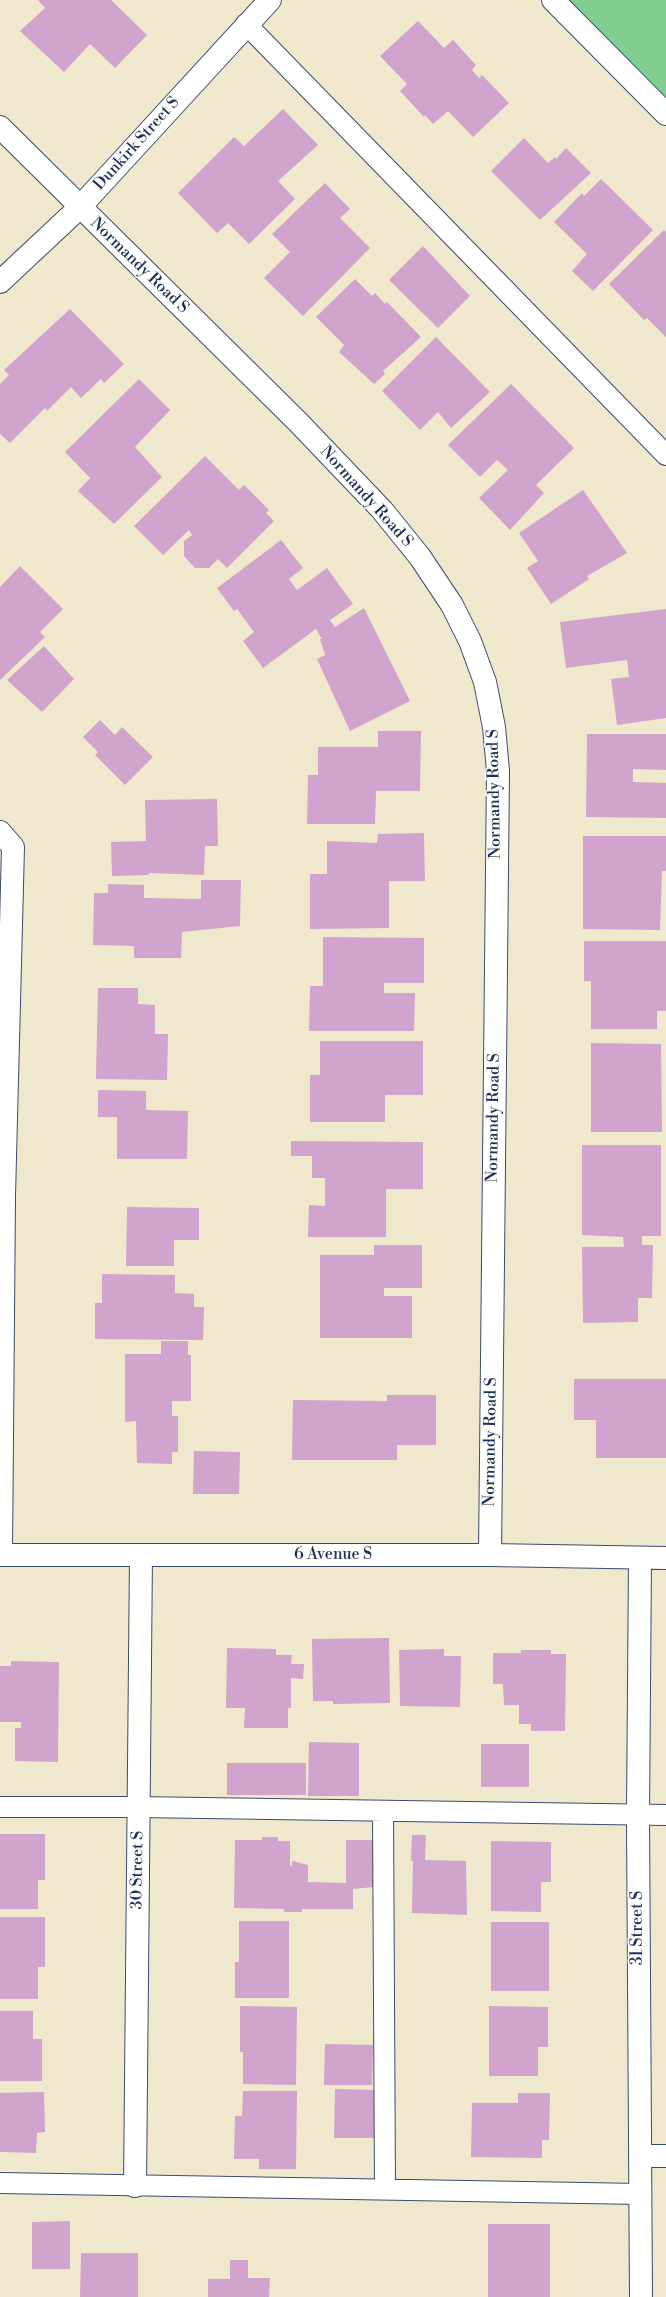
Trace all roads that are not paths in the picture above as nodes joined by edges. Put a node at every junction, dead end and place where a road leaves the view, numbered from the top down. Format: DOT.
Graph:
graph roads {
  1 [pos="270,0"];
  2 [pos="553,0"];
  3 [pos="246,24"];
  4 [pos="666,114"];
  5 [pos="0,127"];
  6 [pos="79,208"];
  7 [pos="0,282"];
  8 [pos="666,454"];
  9 [pos="0,832"];
  10 [pos="0,1555"];
  11 [pos="141,1555"];
  12 [pos="490,1555"];
  13 [pos="640,1558"];
  14 [pos="666,1558"];
  15 [pos="0,1807"];
  16 [pos="138,1807"];
  17 [pos="382,1811"];
  18 [pos="638,1816"];
  19 [pos="666,1816"];
  20 [pos="640,2156"];
  21 [pos="666,2156"];
  22 [pos="0,2183"];
  23 [pos="135,2186"];
  24 [pos="384,2189"];
  25 [pos="641,2194"];
  26 [pos="641,2297"];
  1 -- 3 [label="street, Dunkirk Street S"];
  2 -- 4 [label="street"];
  3 -- 6 [label="street, Dunkirk Street S"];
  3 -- 8 [label="lane"];
  5 -- 6 [label="street, Normandy Road S"];
  6 -- 7 [label="street, Dunkirk Street S"];
  6 -- 12 [label="street, Normandy Road S"];
  9 -- 10 [label="street"];
  10 -- 11 [label="street, 6 Avenue S"];
  11 -- 12 [label="street, 6 Avenue S"];
  11 -- 16 [label="street, 30 Street S"];
  12 -- 13 [label="street, 6 Avenue S"];
  13 -- 14 [label="street, 6 Avenue S"];
  13 -- 18 [label="street, 31 Street S"];
  15 -- 16 [label="lane"];
  16 -- 17 [label="lane"];
  16 -- 23 [label="street, 30 Street S"];
  17 -- 18 [label="lane"];
  17 -- 24 [label="lane"];
  18 -- 19 [label="lane"];
  18 -- 20 [label="street, 31 Street S"];
  20 -- 21 [label="street"];
  20 -- 25 [label="street, 31 Street S"];
  22 -- 23 [label="lane"];
  23 -- 24 [label="lane"];
  24 -- 25 [label="lane"];
  25 -- 26 [label="street, 31 Street S"];
}
